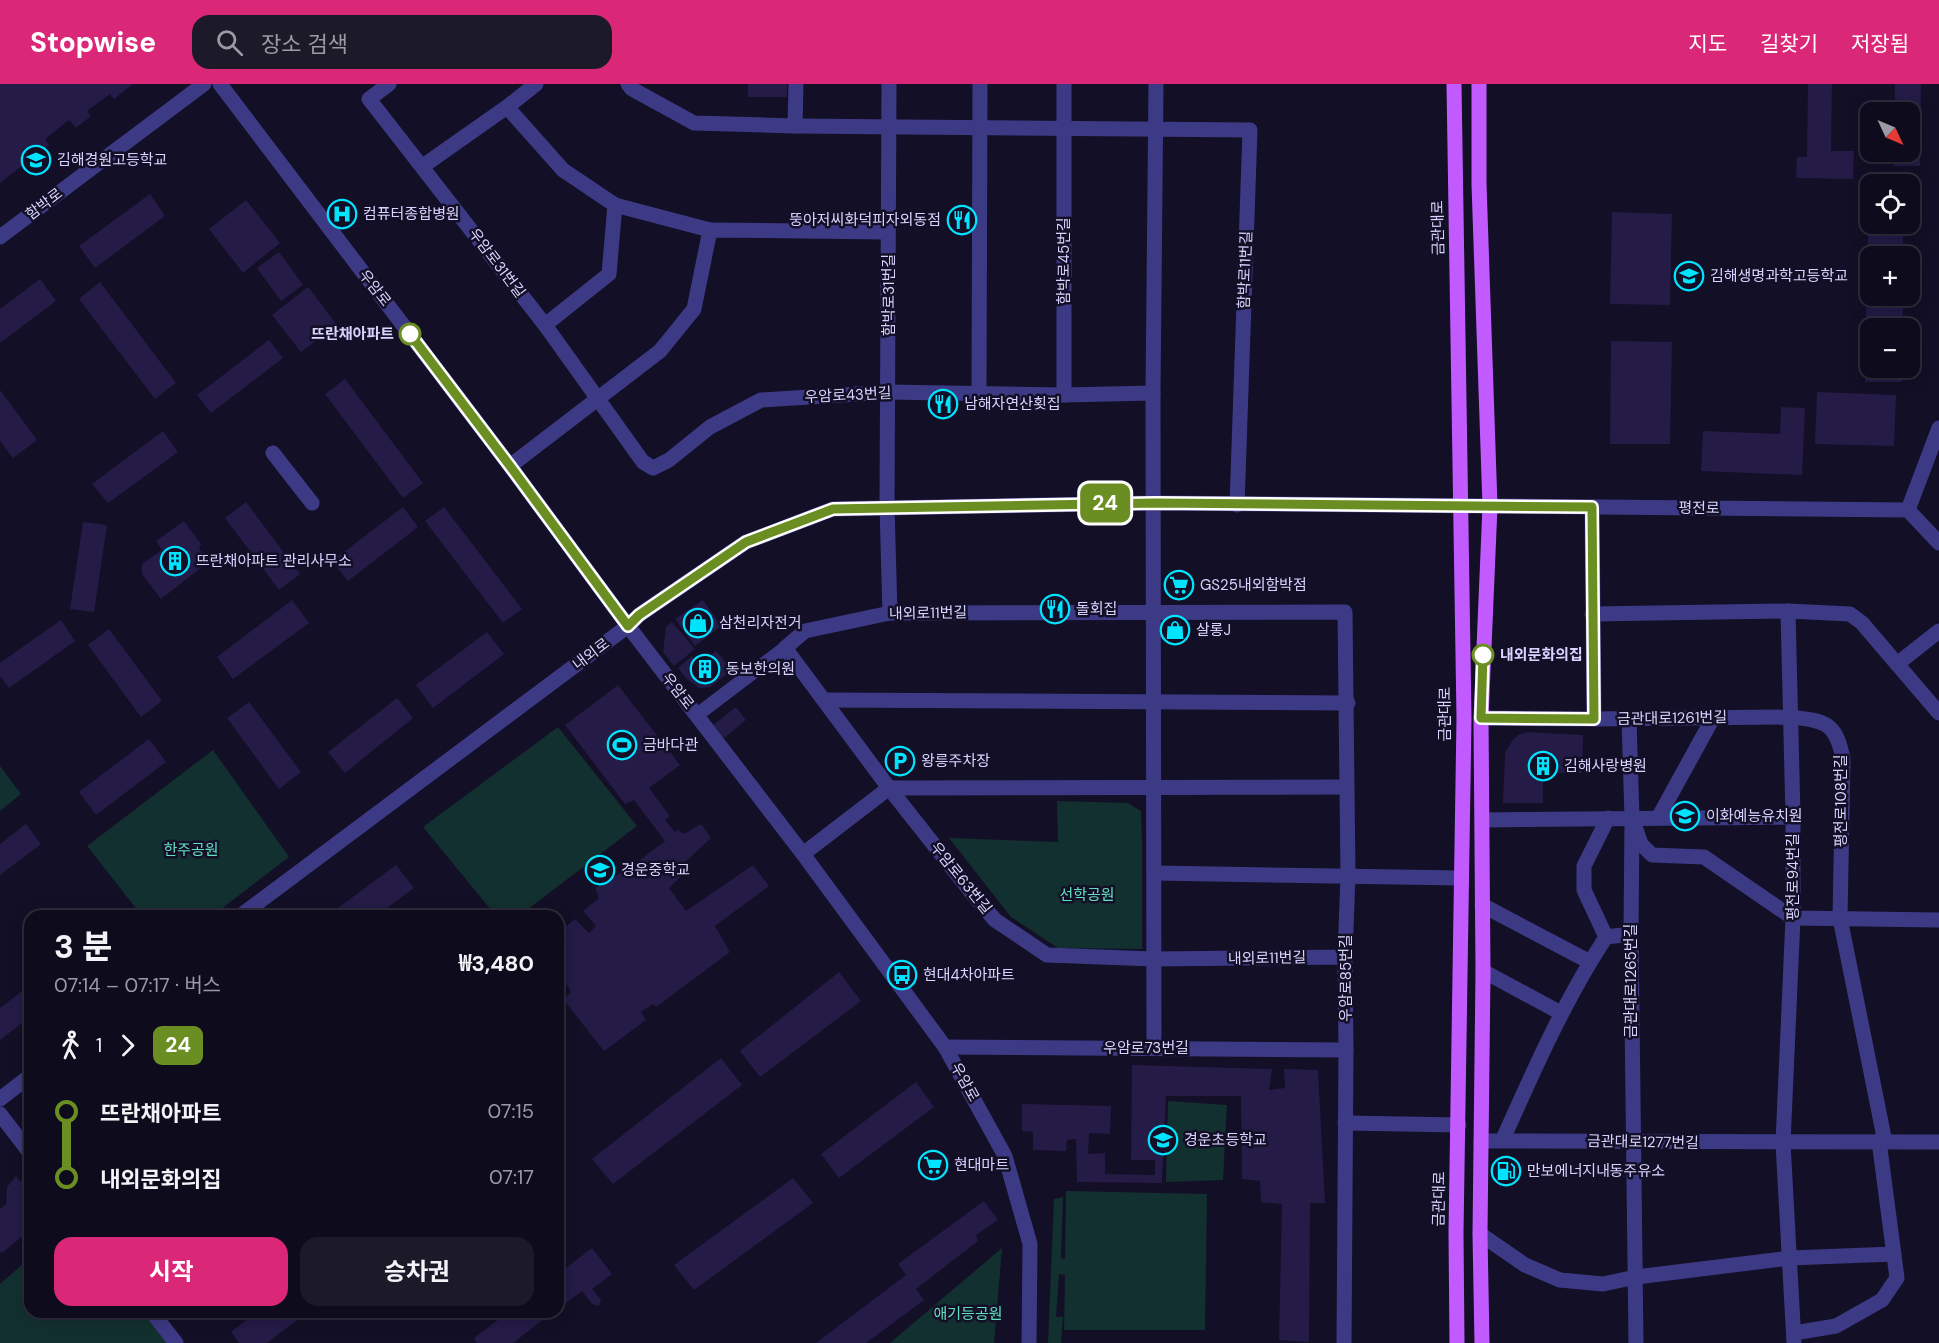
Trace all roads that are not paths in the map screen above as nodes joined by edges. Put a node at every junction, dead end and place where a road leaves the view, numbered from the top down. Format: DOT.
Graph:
graph roads {
  1 [pos="204,84"];
  2 [pos="220,84"];
  3 [pos="389,84"];
  4 [pos="536,84"];
  5 [pos="628,84"];
  6 [pos="796,84"];
  7 [pos="889,84"];
  8 [pos="980,84"];
  9 [pos="1064,84"];
  10 [pos="1156,84"];
  11 [pos="1454,84"];
  12 [pos="1479,84"];
  13 [pos="507,106"];
  14 [pos="795,126"];
  15 [pos="889,126"];
  16 [pos="980,128"];
  17 [pos="1064,128"];
  18 [pos="1155,129"];
  19 [pos="423,166"];
  20 [pos="615,205"];
  21 [pos="710,230"];
  22 [pos="888,232"];
  23 [pos="0,237"];
  24 [pos="544,325"];
  25 [pos="889,392"];
  26 [pos="979,393"];
  27 [pos="1154,393"];
  28 [pos="1064,395"];
  29 [pos="597,399"];
  30 [pos="1939,428"];
  31 [pos="273,453"];
  32 [pos="510,466"];
  33 [pos="312,503"];
  34 [pos="1155,503"];
  35 [pos="1237,505"];
  36 [pos="1490,506"];
  37 [pos="887,507"];
  38 [pos="1461,507"];
  39 [pos="1592,507"];
  40 [pos="1908,510"];
  41 [pos="1939,543"];
  42 [pos="1155,611"];
  43 [pos="1788,611"];
  44 [pos="1345,612"];
  45 [pos="890,613"];
  46 [pos="1593,614"];
  47 [pos="628,626"];
  48 [pos="1939,631"];
  49 [pos="785,648"];
  50 [pos="1897,664"];
  51 [pos="824,700"];
  52 [pos="1155,702"];
  53 [pos="1348,703"];
  54 [pos="1939,713"];
  55 [pos="696,715"];
  56 [pos="1791,717"];
  57 [pos="1481,718"];
  58 [pos="1713,718"];
  59 [pos="1594,719"];
  60 [pos="1629,719"];
  61 [pos="1346,787"];
  62 [pos="889,788"];
  63 [pos="1154,788"];
  64 [pos="1793,817"];
  65 [pos="1608,818"];
  66 [pos="1632,818"];
  67 [pos="1658,818"];
  68 [pos="1482,820"];
  69 [pos="803,854"];
  70 [pos="1155,873"];
  71 [pos="1348,875"];
  72 [pos="1461,878"];
  73 [pos="1482,905"];
  74 [pos="248,910"];
  75 [pos="1793,918"];
  76 [pos="1840,918"];
  77 [pos="1939,920"];
  78 [pos="1630,934"];
  79 [pos="1606,937"];
  80 [pos="1345,957"];
  81 [pos="1154,959"];
  82 [pos="1590,962"];
  83 [pos="1483,971"];
  84 [pos="1561,1013"];
  85 [pos="945,1047"];
  86 [pos="1154,1048"];
  87 [pos="1346,1050"];
  88 [pos="24,1081"];
  89 [pos="0,1099"];
  90 [pos="0,1114"];
  91 [pos="1345,1122"];
  92 [pos="1459,1125"];
  93 [pos="1503,1139"];
  94 [pos="1481,1141"];
  95 [pos="1882,1141"];
  96 [pos="1939,1142"];
  97 [pos="1632,1143"];
  98 [pos="1783,1143"];
  99 [pos="24,1145"];
  100 [pos="1480,1234"];
  101 [pos="1894,1254"];
  102 [pos="1790,1258"];
  103 [pos="1636,1277"];
  104 [pos="157,1318"];
  105 [pos="1794,1338"];
  106 [pos="176,1343"];
  107 [pos="1029,1343"];
  108 [pos="1344,1343"];
  109 [pos="1457,1343"];
  110 [pos="1482,1343"];
  111 [pos="1636,1343"];
  1 -- 23 [label="street, 함박로"];
  2 -- 32 [label="street, 우암로"];
  3 -- 19 [label="street, 우암로31번길"];
  4 -- 13 [label="street"];
  5 -- 14 [label="street"];
  6 -- 14 [label="street"];
  7 -- 15 [label="street, 함박로31번길"];
  8 -- 16 [label="street"];
  9 -- 17 [label="street, 함박로45번길"];
  10 -- 18 [label="street"];
  11 -- 38 [label="main road, 금관대로"];
  12 -- 36 [label="main road"];
  13 -- 19 [label="street"];
  13 -- 20 [label="street"];
  14 -- 15 [label="street"];
  15 -- 16 [label="street"];
  15 -- 22 [label="street, 함박로31번길"];
  16 -- 17 [label="street"];
  16 -- 26 [label="street"];
  17 -- 18 [label="street"];
  17 -- 28 [label="street, 함박로45번길"];
  18 -- 27 [label="street"];
  18 -- 35 [label="street, 함박로11번길"];
  19 -- 24 [label="street, 우암로31번길"];
  20 -- 21 [label="street"];
  20 -- 24 [label="street"];
  21 -- 22 [label="street"];
  21 -- 29 [label="street"];
  22 -- 25 [label="street, 함박로31번길"];
  24 -- 29 [label="street, 우암로31번길"];
  25 -- 26 [label="street, 우암로43번길"];
  25 -- 29 [label="street, 우암로43번길"];
  25 -- 37 [label="street, 함박로31번길"];
  26 -- 28 [label="street, 우암로43번길"];
  27 -- 28 [label="street, 우암로43번길"];
  27 -- 34 [label="street"];
  29 -- 32 [label="street"];
  30 -- 40 [label="street"];
  31 -- 33 [label="street"];
  32 -- 47 [label="street, 우암로"];
  34 -- 35 [label="street, 내외로"];
  34 -- 37 [label="street, 내외로"];
  34 -- 42 [label="street"];
  35 -- 38 [label="street, 내외로"];
  36 -- 38 [label="street, 내외로"];
  36 -- 39 [label="street, 평전로"];
  36 -- 57 [label="main road"];
  37 -- 45 [label="street, 함박로31번길"];
  37 -- 47 [label="street, 내외로"];
  38 -- 72 [label="main road, 금관대로"];
  39 -- 40 [label="street, 평전로"];
  39 -- 46 [label="street"];
  40 -- 41 [label="street"];
  42 -- 44 [label="street, 내외로11번길"];
  42 -- 45 [label="street, 내외로11번길"];
  42 -- 52 [label="street"];
  43 -- 46 [label="street"];
  43 -- 50 [label="street"];
  43 -- 56 [label="street, 평전로94번길"];
  44 -- 53 [label="street, 우암로85번길"];
  45 -- 49 [label="street, 내외로11번길"];
  46 -- 59 [label="street"];
  47 -- 55 [label="street, 우암로"];
  47 -- 74 [label="street, 내외로"];
  48 -- 50 [label="street"];
  49 -- 51 [label="street, 우암로63번길"];
  49 -- 55 [label="street, 내외로11번길"];
  50 -- 54 [label="street"];
  51 -- 52 [label="street"];
  51 -- 62 [label="street, 우암로63번길"];
  52 -- 53 [label="street"];
  52 -- 63 [label="street"];
  53 -- 61 [label="street, 우암로85번길"];
  55 -- 69 [label="street, 우암로"];
  56 -- 58 [label="street, 금관대로1261번길"];
  56 -- 64 [label="street, 평전로94번길"];
  56 -- 76 [label="street, 평전로108번길"];
  57 -- 59 [label="street, 금관대로1261번길"];
  57 -- 68 [label="main road"];
  58 -- 60 [label="street, 금관대로1261번길"];
  58 -- 67 [label="street"];
  59 -- 60 [label="street, 금관대로1261번길"];
  60 -- 66 [label="street, 금관대로1265번길"];
  61 -- 63 [label="street"];
  61 -- 71 [label="street, 우암로85번길"];
  62 -- 63 [label="street"];
  62 -- 69 [label="street"];
  62 -- 81 [label="street, 우암로63번길"];
  63 -- 70 [label="street"];
  64 -- 67 [label="street"];
  64 -- 75 [label="street, 평전로94번길"];
  65 -- 66 [label="street"];
  65 -- 68 [label="street"];
  65 -- 79 [label="street"];
  66 -- 67 [label="street"];
  66 -- 75 [label="street"];
  66 -- 78 [label="street, 금관대로1265번길"];
  68 -- 73 [label="main road"];
  69 -- 85 [label="street, 우암로"];
  70 -- 71 [label="street"];
  70 -- 81 [label="street"];
  71 -- 72 [label="street"];
  71 -- 80 [label="street, 우암로85번길"];
  72 -- 92 [label="main road, 금관대로"];
  73 -- 82 [label="street"];
  73 -- 83 [label="main road"];
  75 -- 76 [label="street"];
  75 -- 98 [label="street, 평전로94번길"];
  76 -- 77 [label="street"];
  76 -- 95 [label="street, 평전로108번길"];
  78 -- 79 [label="street"];
  78 -- 97 [label="street, 금관대로1265번길"];
  79 -- 82 [label="street"];
  80 -- 81 [label="street, 내외로11번길"];
  80 -- 87 [label="street, 우암로85번길"];
  81 -- 86 [label="street"];
  82 -- 84 [label="street"];
  83 -- 84 [label="street"];
  83 -- 94 [label="main road"];
  84 -- 93 [label="street"];
  85 -- 86 [label="street, 우암로73번길"];
  85 -- 107 [label="street, 우암로"];
  86 -- 87 [label="street, 우암로73번길"];
  87 -- 91 [label="street, 우암로85번길"];
  88 -- 89 [label="street"];
  90 -- 99 [label="street"];
  91 -- 92 [label="street"];
  91 -- 108 [label="street, 우암로85번길"];
  92 -- 109 [label="main road, 금관대로"];
  93 -- 94 [label="street, 금관대로1277번길"];
  93 -- 97 [label="street, 금관대로1277번길"];
  94 -- 100 [label="main road"];
  95 -- 96 [label="street, 금관대로1277번길"];
  95 -- 98 [label="street, 금관대로1277번길"];
  95 -- 101 [label="street, 평전로108번길"];
  97 -- 98 [label="street, 금관대로1277번길"];
  97 -- 103 [label="street, 금관대로1265번길"];
  98 -- 102 [label="street"];
  100 -- 103 [label="street"];
  100 -- 110 [label="main road"];
  101 -- 102 [label="street"];
  101 -- 105 [label="street, 평전로108번길"];
  102 -- 103 [label="street"];
  102 -- 105 [label="street"];
  103 -- 111 [label="street, 금관대로1265번길"];
  104 -- 106 [label="street"];
}
